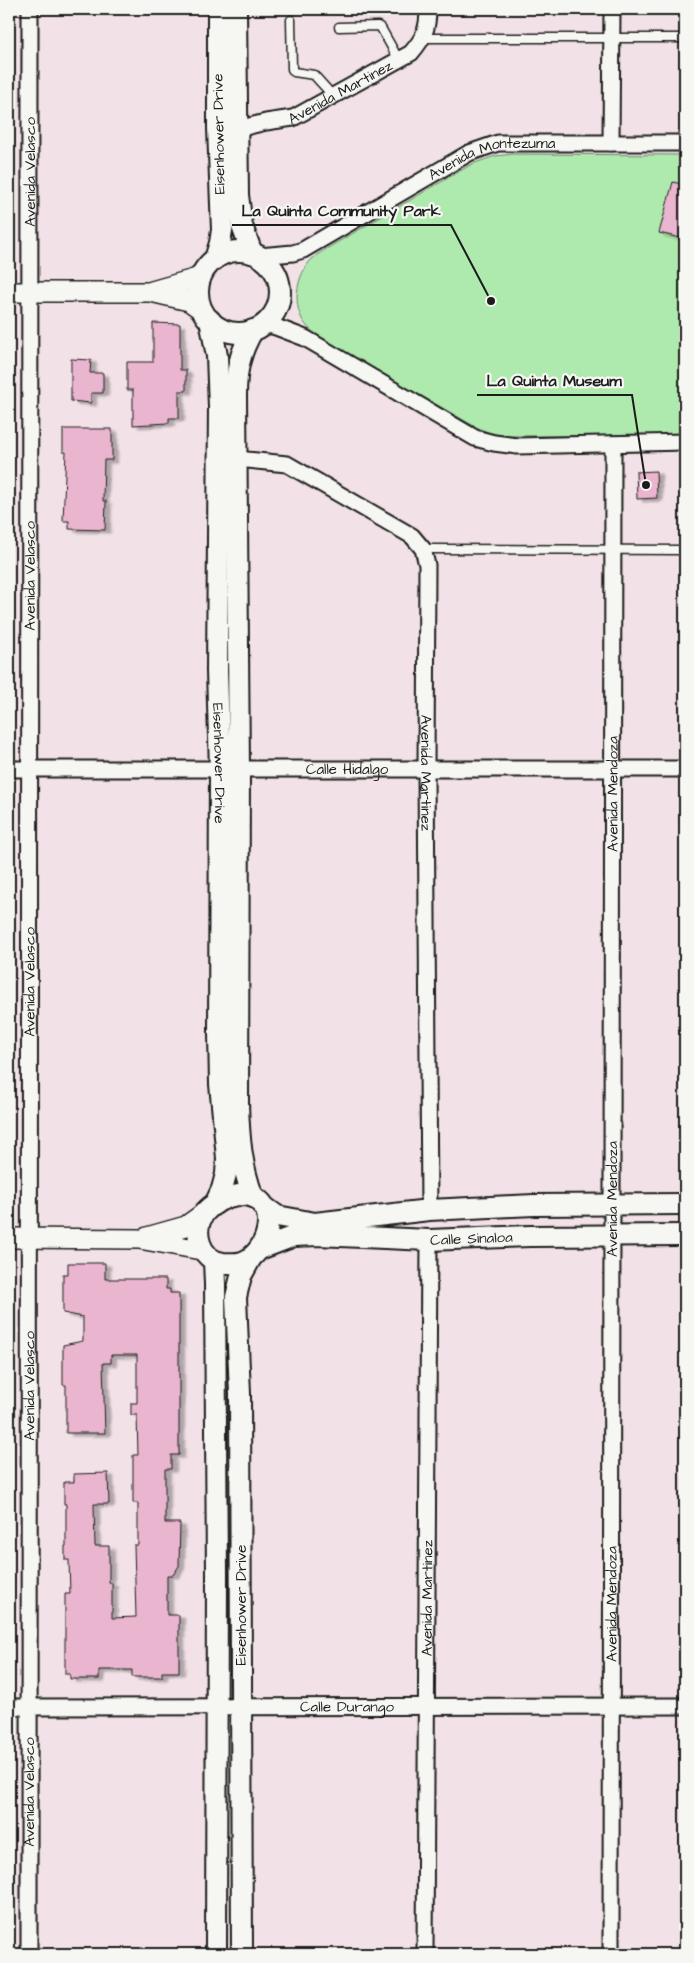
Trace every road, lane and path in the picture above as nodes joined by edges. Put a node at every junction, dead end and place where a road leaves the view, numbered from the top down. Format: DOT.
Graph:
graph roads {
  1 [pos="30,9"];
  2 [pos="218,9"];
  3 [pos="236,9"];
  4 [pos="428,9"];
  5 [pos="612,9"];
  6 [pos="291,20"];
  7 [pos="339,27"];
  8 [pos="423,38"];
  9 [pos="612,38"];
  10 [pos="685,38"];
  11 [pos="399,60"];
  12 [pos="333,96"];
  13 [pos="228,129"];
  14 [pos="611,143"];
  15 [pos="685,143"];
  16 [pos="256,254"];
  17 [pos="215,259"];
  18 [pos="201,277"];
  19 [pos="9,292"];
  20 [pos="30,292"];
  21 [pos="151,292"];
  22 [pos="207,315"];
  23 [pos="259,327"];
  24 [pos="685,442"];
  25 [pos="613,444"];
  26 [pos="237,459"];
  27 [pos="423,549"];
  28 [pos="613,550"];
  29 [pos="685,550"];
  30 [pos="9,769"];
  31 [pos="30,769"];
  32 [pos="426,769"];
  33 [pos="612,769"];
  34 [pos="685,769"];
  35 [pos="229,770"];
  36 [pos="258,1202"];
  37 [pos="612,1204"];
  38 [pos="685,1204"];
  39 [pos="210,1208"];
  40 [pos="428,1210"];
  41 [pos="612,1234"];
  42 [pos="685,1235"];
  43 [pos="9,1238"];
  44 [pos="29,1238"];
  45 [pos="139,1239"];
  46 [pos="429,1240"];
  47 [pos="255,1254"];
  48 [pos="207,1255"];
  49 [pos="242,1706"];
  50 [pos="425,1706"];
  51 [pos="612,1706"];
  52 [pos="685,1706"];
  53 [pos="9,1707"];
  54 [pos="29,1707"];
  55 [pos="217,1707"];
  56 [pos="29,1954"];
  57 [pos="216,1954"];
  58 [pos="242,1954"];
  59 [pos="425,1954"];
  60 [pos="611,1954"];
  1 -- 20 [label="street, Avenida Velasco"];
  2 -- 13 [label="main road, Eisenhower Drive"];
  3 -- 13 [label="main road, Eisenhower Drive"];
  4 -- 8 [label="street"];
  5 -- 9 [label="street"];
  6 -- 12 [label="lane"];
  7 -- 11 [label="lane"];
  8 -- 9 [label="lane"];
  8 -- 11 [label="street, Avenida Martinez"];
  9 -- 10 [label="lane"];
  9 -- 14 [label="street"];
  11 -- 12 [label="street, Avenida Martinez"];
  12 -- 13 [label="street, Avenida Martinez"];
  13 -- 16 [label="main road, Eisenhower Drive"];
  13 -- 17 [label="main road, Eisenhower Drive"];
  14 -- 15 [label="street, Avenida Montezuma"];
  14 -- 16 [label="street, Avenida Montezuma"];
  16 -- 17 [label="main road"];
  16 -- 23 [label="main road, Eisenhower Drive"];
  17 -- 18 [label="main road, Eisenhower Drive"];
  18 -- 21 [label="street"];
  18 -- 22 [label="main road, Eisenhower Drive"];
  19 -- 20 [label="street"];
  20 -- 21 [label="street"];
  20 -- 31 [label="street, Avenida Velasco"];
  21 -- 22 [label="street"];
  22 -- 23 [label="main road"];
  22 -- 35 [label="main road, Eisenhower Drive"];
  23 -- 25 [label="street"];
  23 -- 26 [label="main road, Eisenhower Drive"];
  24 -- 25 [label="street"];
  25 -- 28 [label="street, Avenida Mendoza"];
  26 -- 27 [label="street"];
  26 -- 35 [label="main road, Eisenhower Drive"];
  27 -- 28 [label="lane"];
  27 -- 32 [label="street, Avenida Martinez"];
  28 -- 29 [label="lane"];
  28 -- 33 [label="street, Avenida Mendoza"];
  30 -- 31 [label="street, Calle Hidalgo"];
  31 -- 35 [label="street, Calle Hidalgo"];
  31 -- 44 [label="street, Avenida Velasco"];
  32 -- 33 [label="street, Calle Hidalgo"];
  32 -- 35 [label="street, Calle Hidalgo"];
  32 -- 40 [label="street, Avenida Martinez"];
  33 -- 34 [label="street, Calle Hidalgo"];
  33 -- 37 [label="street, Avenida Mendoza"];
  35 -- 36 [label="main road, Eisenhower Drive"];
  35 -- 39 [label="main road, Eisenhower Drive"];
  36 -- 39 [label="main road"];
  36 -- 40 [label="main road, Calle Sinaloa"];
  36 -- 47 [label="main road"];
  37 -- 38 [label="main road, Calle Sinaloa"];
  37 -- 40 [label="main road, Calle Sinaloa"];
  37 -- 41 [label="street, Avenida Mendoza"];
  39 -- 45 [label="street"];
  39 -- 48 [label="main road"];
  41 -- 42 [label="main road, Calle Sinaloa"];
  41 -- 46 [label="main road, Calle Sinaloa"];
  41 -- 51 [label="street, Avenida Mendoza"];
  43 -- 44 [label="street"];
  44 -- 45 [label="street"];
  44 -- 54 [label="street, Avenida Velasco"];
  45 -- 48 [label="street"];
  46 -- 47 [label="main road, Calle Sinaloa"];
  46 -- 50 [label="street, Avenida Martinez"];
  47 -- 48 [label="main road"];
  47 -- 49 [label="main road, Eisenhower Drive"];
  48 -- 55 [label="main road, Eisenhower Drive"];
  49 -- 50 [label="street, Calle Durango"];
  49 -- 55 [label="street, Calle Durango"];
  49 -- 58 [label="main road, Eisenhower Drive"];
  50 -- 51 [label="street, Calle Durango"];
  50 -- 59 [label="street, Avenida Martinez"];
  51 -- 52 [label="street, Calle Durango"];
  51 -- 60 [label="street, Avenida Mendoza"];
  53 -- 54 [label="street, Calle Durango"];
  54 -- 55 [label="street, Calle Durango"];
  54 -- 56 [label="street, Avenida Velasco"];
  55 -- 57 [label="main road, Eisenhower Drive"];
}
